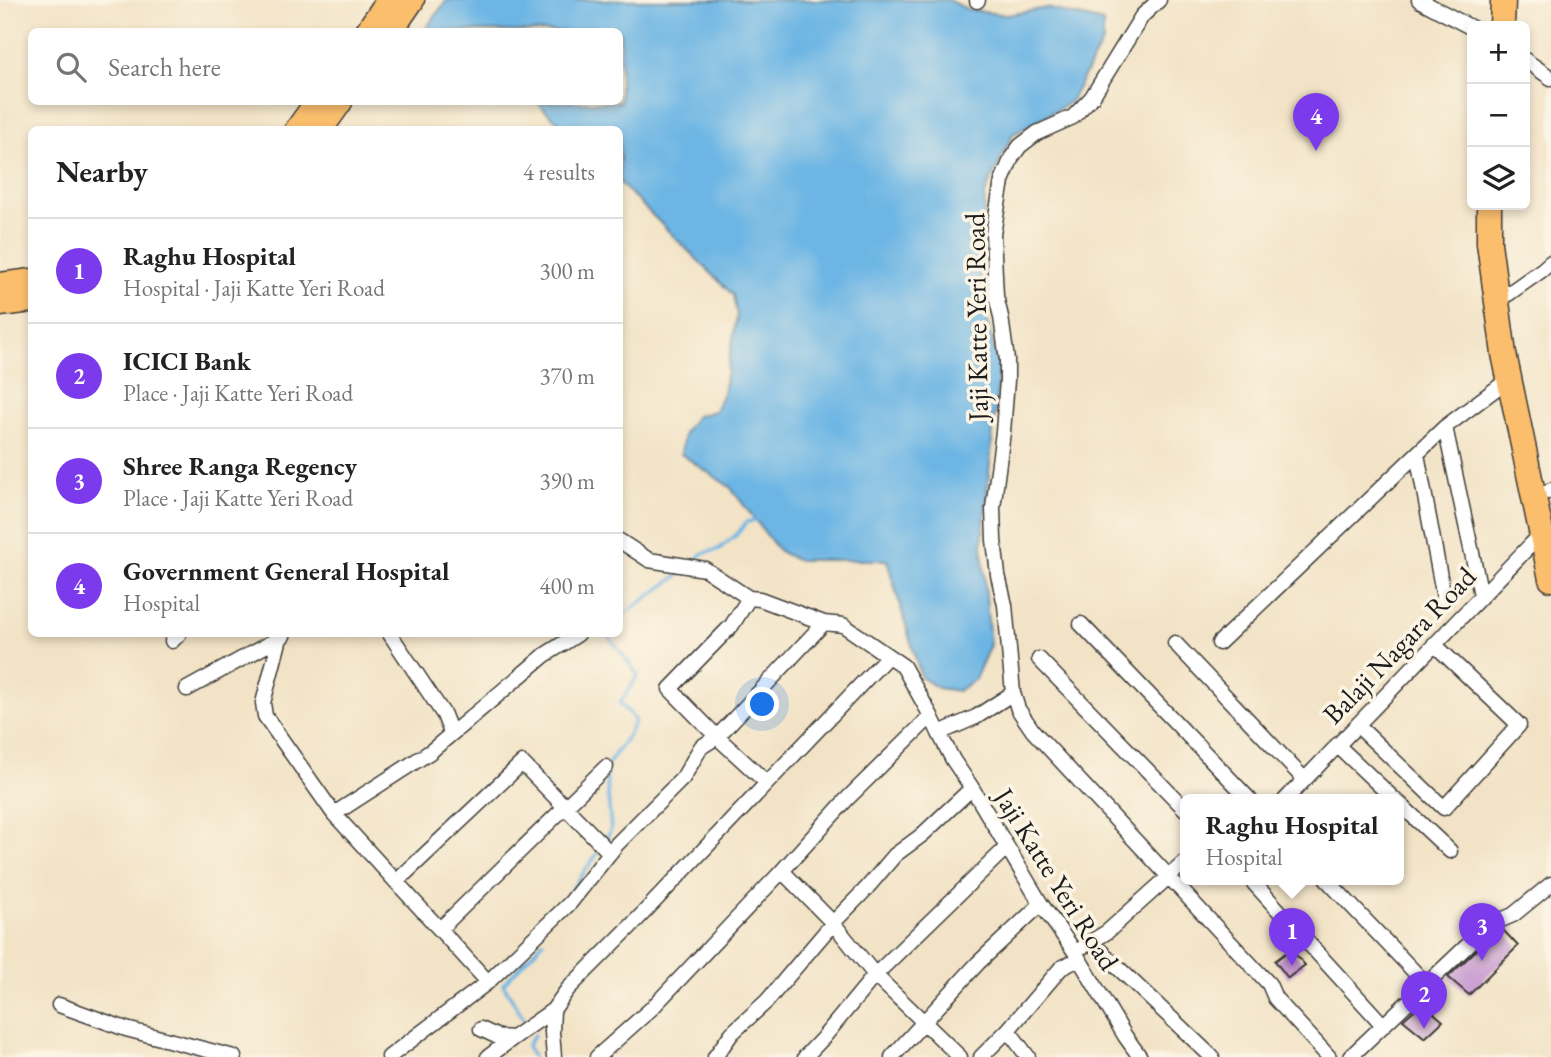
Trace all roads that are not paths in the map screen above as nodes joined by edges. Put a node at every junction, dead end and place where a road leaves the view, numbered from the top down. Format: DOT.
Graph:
graph roads {
  1 [pos="389,0"];
  2 [pos="412,0"];
  3 [pos="1159,0"];
  4 [pos="1419,0"];
  5 [pos="1489,0"];
  6 [pos="1503,0"];
  7 [pos="1489,21"];
  8 [pos="1502,21"];
  9 [pos="1467,25"];
  10 [pos="370,28"];
  11 [pos="393,28"];
  12 [pos="1530,63"];
  13 [pos="1551,78"];
  14 [pos="315,105"];
  15 [pos="338,105"];
  16 [pos="300,126"];
  17 [pos="323,126"];
  18 [pos="1489,210"];
  19 [pos="1502,210"];
  20 [pos="1551,262"];
  21 [pos="28,282"];
  22 [pos="0,285"];
  23 [pos="1508,293"];
  24 [pos="28,300"];
  25 [pos="0,304"];
  26 [pos="1509,379"];
  27 [pos="1445,427"];
  28 [pos="1417,454"];
  29 [pos="1548,511"];
  30 [pos="623,543"];
  31 [pos="1551,579"];
  32 [pos="1481,595"];
  33 [pos="749,598"];
  34 [pos="1444,598"];
  35 [pos="824,623"];
  36 [pos="1081,624"];
  37 [pos="282,637"];
  38 [pos="284,637"];
  39 [pos="392,637"];
  40 [pos="573,637"];
  41 [pos="1175,643"];
  42 [pos="1219,643"];
  43 [pos="1434,644"];
  44 [pos="888,656"];
  45 [pos="1039,659"];
  46 [pos="187,689"];
  47 [pos="1013,693"];
  48 [pos="931,716"];
  49 [pos="1356,724"];
  50 [pos="451,733"];
  51 [pos="939,733"];
  52 [pos="717,737"];
  53 [pos="1337,745"];
  54 [pos="606,767"];
  55 [pos="1304,779"];
  56 [pos="768,783"];
  57 [pos="972,788"];
  58 [pos="1244,794"];
  59 [pos="1290,794"];
  60 [pos="1389,794"];
  61 [pos="1180,805"];
  62 [pos="566,806"];
  63 [pos="1404,808"];
  64 [pos="334,814"];
  65 [pos="1007,847"];
  66 [pos="1450,851"];
  67 [pos="610,853"];
  68 [pos="1180,867"];
  69 [pos="782,871"];
  70 [pos="1169,877"];
  71 [pos="396,882"];
  72 [pos="1551,884"];
  73 [pos="1256,885"];
  74 [pos="1332,885"];
  75 [pos="1041,904"];
  76 [pos="833,923"];
  77 [pos="440,929"];
  78 [pos="1091,942"];
  79 [pos="1077,955"];
  80 [pos="875,975"];
  81 [pos="488,982"];
  82 [pos="1426,984"];
  83 [pos="59,1005"];
  84 [pos="553,1010"];
  85 [pos="923,1021"];
  86 [pos="1383,1025"];
  87 [pos="481,1028"];
  88 [pos="1008,1030"];
  89 [pos="513,1038"];
  90 [pos="234,1057"];
  91 [pos="389,1057"];
  92 [pos="488,1057"];
  93 [pos="554,1057"];
  94 [pos="597,1057"];
  95 [pos="715,1057"];
  96 [pos="805,1057"];
  97 [pos="892,1057"];
  98 [pos="960,1057"];
  99 [pos="981,1057"];
  100 [pos="1028,1057"];
  101 [pos="1140,1057"];
  102 [pos="1212,1057"];
  103 [pos="1329,1057"];
  104 [pos="1350,1057"];
  1 -- 10 [label="highway"];
  2 -- 11 [label="highway"];
  3 -- 47 [label="street, Jaji Katte Yeri Road"];
  4 -- 9 [label="street"];
  5 -- 7 [label="highway"];
  6 -- 8 [label="highway"];
  12 -- 13 [label="street"];
  14 -- 16 [label="highway"];
  15 -- 17 [label="highway"];
  18 -- 26 [label="highway"];
  19 -- 23 [label="highway"];
  20 -- 23 [label="street"];
  21 -- 22 [label="highway"];
  23 -- 29 [label="highway"];
  24 -- 25 [label="highway"];
  26 -- 27 [label="street"];
  26 -- 29 [label="highway"];
  27 -- 28 [label="street"];
  27 -- 32 [label="street"];
  28 -- 34 [label="street"];
  28 -- 42 [label="street"];
  29 -- 31 [label="highway"];
  29 -- 32 [label="street, Balaji Nagara Road"];
  30 -- 33 [label="street, Jaji Katte Yeri Road"];
  32 -- 43 [label="street, Balaji Nagara Road"];
  33 -- 35 [label="street, Jaji Katte Yeri Road"];
  33 -- 52 [label="street"];
  35 -- 44 [label="street, Jaji Katte Yeri Road"];
  35 -- 52 [label="street"];
  36 -- 58 [label="street"];
  37 -- 46 [label="street"];
  38 -- 64 [label="street"];
  39 -- 50 [label="street"];
  40 -- 50 [label="street"];
  41 -- 55 [label="street"];
  43 -- 49 [label="street, Balaji Nagara Road"];
  43 -- 49 [label="street"];
  44 -- 48 [label="street, Jaji Katte Yeri Road"];
  44 -- 56 [label="street"];
  45 -- 61 [label="street"];
  47 -- 51 [label="street"];
  47 -- 70 [label="street"];
  48 -- 51 [label="street, Jaji Katte Yeri Road"];
  48 -- 69 [label="street"];
  49 -- 53 [label="street, Balaji Nagara Road"];
  50 -- 64 [label="street"];
  51 -- 57 [label="street, Jaji Katte Yeri Road"];
  52 -- 56 [label="street"];
  52 -- 67 [label="street"];
  53 -- 55 [label="street, Balaji Nagara Road"];
  53 -- 60 [label="street"];
  54 -- 62 [label="street"];
  55 -- 59 [label="street, Balaji Nagara Road"];
  56 -- 84 [label="street"];
  57 -- 65 [label="street, Jaji Katte Yeri Road"];
  57 -- 76 [label="street"];
  62 -- 67 [label="street"];
  62 -- 71 [label="street"];
  62 -- 77 [label="street"];
  63 -- 66 [label="street"];
  64 -- 71 [label="street"];
  65 -- 75 [label="street, Jaji Katte Yeri Road"];
  65 -- 80 [label="street"];
  67 -- 81 [label="street"];
  68 -- 70 [label="street"];
  69 -- 76 [label="street"];
  69 -- 94 [label="street"];
  70 -- 78 [label="street"];
  70 -- 103 [label="street"];
  71 -- 77 [label="street"];
  72 -- 82 [label="street"];
  73 -- 86 [label="street"];
  74 -- 82 [label="street"];
  75 -- 79 [label="street, Jaji Katte Yeri Road"];
  75 -- 85 [label="street"];
  76 -- 80 [label="street"];
  76 -- 95 [label="street"];
  77 -- 81 [label="street"];
  78 -- 79 [label="street"];
  78 -- 102 [label="street"];
  79 -- 88 [label="street"];
  79 -- 101 [label="street, Jaji Katte Yeri Road"];
  80 -- 85 [label="street"];
  80 -- 96 [label="street"];
  81 -- 91 [label="street"];
  82 -- 86 [label="street"];
  83 -- 90 [label="street"];
  84 -- 89 [label="street"];
  84 -- 93 [label="street"];
  85 -- 97 [label="street"];
  85 -- 98 [label="street"];
  86 -- 104 [label="street"];
  87 -- 89 [label="street"];
  88 -- 99 [label="street"];
  88 -- 100 [label="street"];
  89 -- 92 [label="street"];
}
